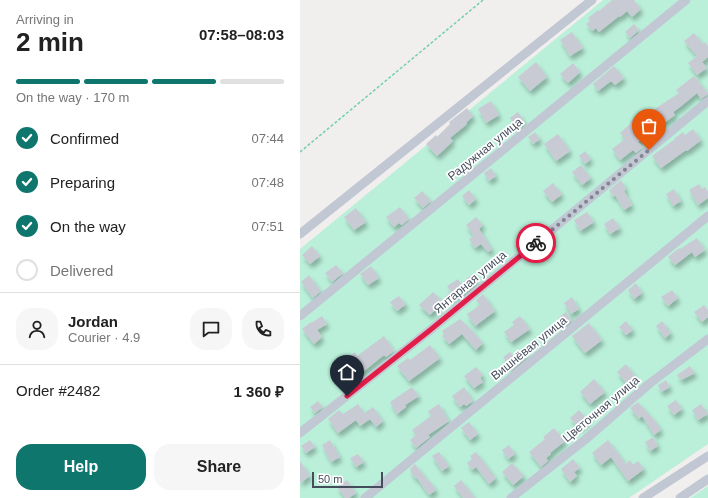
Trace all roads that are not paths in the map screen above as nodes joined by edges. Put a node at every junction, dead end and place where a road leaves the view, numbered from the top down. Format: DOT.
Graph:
graph roads {
  1 [pos="592,0"];
  2 [pos="686,0"];
  3 [pos="708,101"];
  4 [pos="708,216"];
  5 [pos="300,234"];
  6 [pos="300,316"];
  7 [pos="708,339"];
  8 [pos="300,433"];
  9 [pos="708,456"];
  10 [pos="708,479"];
  11 [pos="365,498"];
  12 [pos="511,498"];
  13 [pos="644,498"];
  14 [pos="680,498"];
  1 -- 5 [label="street"];
  2 -- 6 [label="street, Радужная улица"];
  3 -- 8 [label="street, Янтарная улица"];
  4 -- 11 [label="street, Вишнёвая улица"];
  7 -- 12 [label="street, Цветочная улица"];
  9 -- 13 [label="street"];
  10 -- 14 [label="street"];
}
